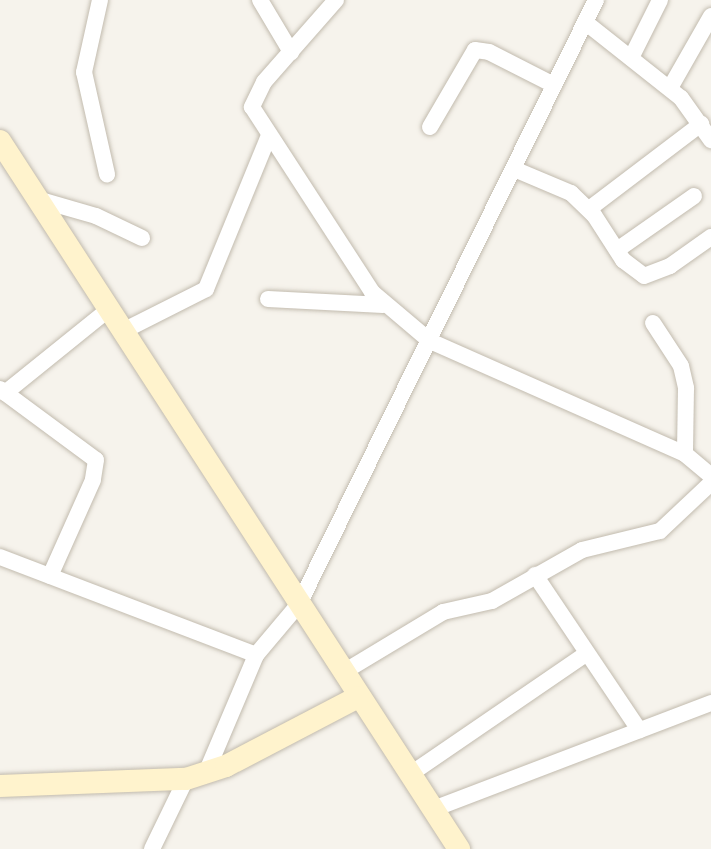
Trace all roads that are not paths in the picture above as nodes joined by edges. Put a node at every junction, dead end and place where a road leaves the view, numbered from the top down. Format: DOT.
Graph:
graph roads {
  1 [pos="100,0"];
  2 [pos="260,0"];
  3 [pos="336,0"];
  4 [pos="596,0"];
  5 [pos="660,0"];
  6 [pos="711,16"];
  7 [pos="585,22"];
  8 [pos="291,52"];
  9 [pos="632,58"];
  10 [pos="554,85"];
  11 [pos="670,88"];
  12 [pos="701,124"];
  13 [pos="430,127"];
  14 [pos="268,138"];
  15 [pos="711,140"];
  16 [pos="0,141"];
  17 [pos="514,169"];
  18 [pos="107,174"];
  19 [pos="694,196"];
  20 [pos="37,199"];
  21 [pos="589,209"];
  22 [pos="711,237"];
  23 [pos="142,238"];
  24 [pos="617,250"];
  25 [pos="268,299"];
  26 [pos="383,305"];
  27 [pos="109,309"];
  28 [pos="654,323"];
  29 [pos="123,331"];
  30 [pos="430,341"];
  31 [pos="3,391"];
  32 [pos="686,454"];
  33 [pos="711,476"];
  34 [pos="711,483"];
  35 [pos="0,557"];
  36 [pos="535,575"];
  37 [pos="50,576"];
  38 [pos="299,604"];
  39 [pos="587,653"];
  40 [pos="256,655"];
  41 [pos="342,673"];
  42 [pos="358,697"];
  43 [pos="711,703"];
  44 [pos="639,730"];
  45 [pos="412,773"];
  46 [pos="196,776"];
  47 [pos="0,786"];
  48 [pos="436,808"];
  49 [pos="152,849"];
  50 [pos="459,849"];
  1 -- 18 [label="street"];
  2 -- 8 [label="street"];
  3 -- 8 [label="street"];
  4 -- 7 [label="street"];
  5 -- 9 [label="street"];
  6 -- 11 [label="street"];
  7 -- 9 [label="street"];
  7 -- 10 [label="street"];
  8 -- 14 [label="street"];
  9 -- 11 [label="street"];
  10 -- 13 [label="street"];
  10 -- 17 [label="street"];
  11 -- 12 [label="street"];
  12 -- 15 [label="street"];
  12 -- 21 [label="street"];
  14 -- 26 [label="street"];
  14 -- 29 [label="street"];
  16 -- 20 [label="main road"];
  17 -- 21 [label="street"];
  17 -- 30 [label="street"];
  19 -- 24 [label="street"];
  20 -- 23 [label="street"];
  20 -- 27 [label="main road"];
  21 -- 24 [label="street"];
  22 -- 24 [label="street"];
  25 -- 26 [label="street"];
  26 -- 30 [label="street"];
  27 -- 29 [label="main road"];
  27 -- 31 [label="street"];
  28 -- 32 [label="street"];
  29 -- 38 [label="main road"];
  30 -- 32 [label="street"];
  30 -- 38 [label="street"];
  31 -- 37 [label="street"];
  32 -- 33 [label="street"];
  34 -- 36 [label="street"];
  35 -- 37 [label="street"];
  36 -- 39 [label="street"];
  36 -- 41 [label="street"];
  37 -- 40 [label="street"];
  38 -- 40 [label="street"];
  38 -- 41 [label="main road"];
  39 -- 44 [label="street"];
  39 -- 45 [label="street"];
  40 -- 46 [label="street"];
  41 -- 42 [label="main road"];
  42 -- 45 [label="main road"];
  42 -- 46 [label="main road"];
  43 -- 44 [label="street"];
  44 -- 48 [label="street"];
  45 -- 48 [label="main road"];
  46 -- 47 [label="main road"];
  46 -- 49 [label="street"];
  48 -- 50 [label="main road"];
}
